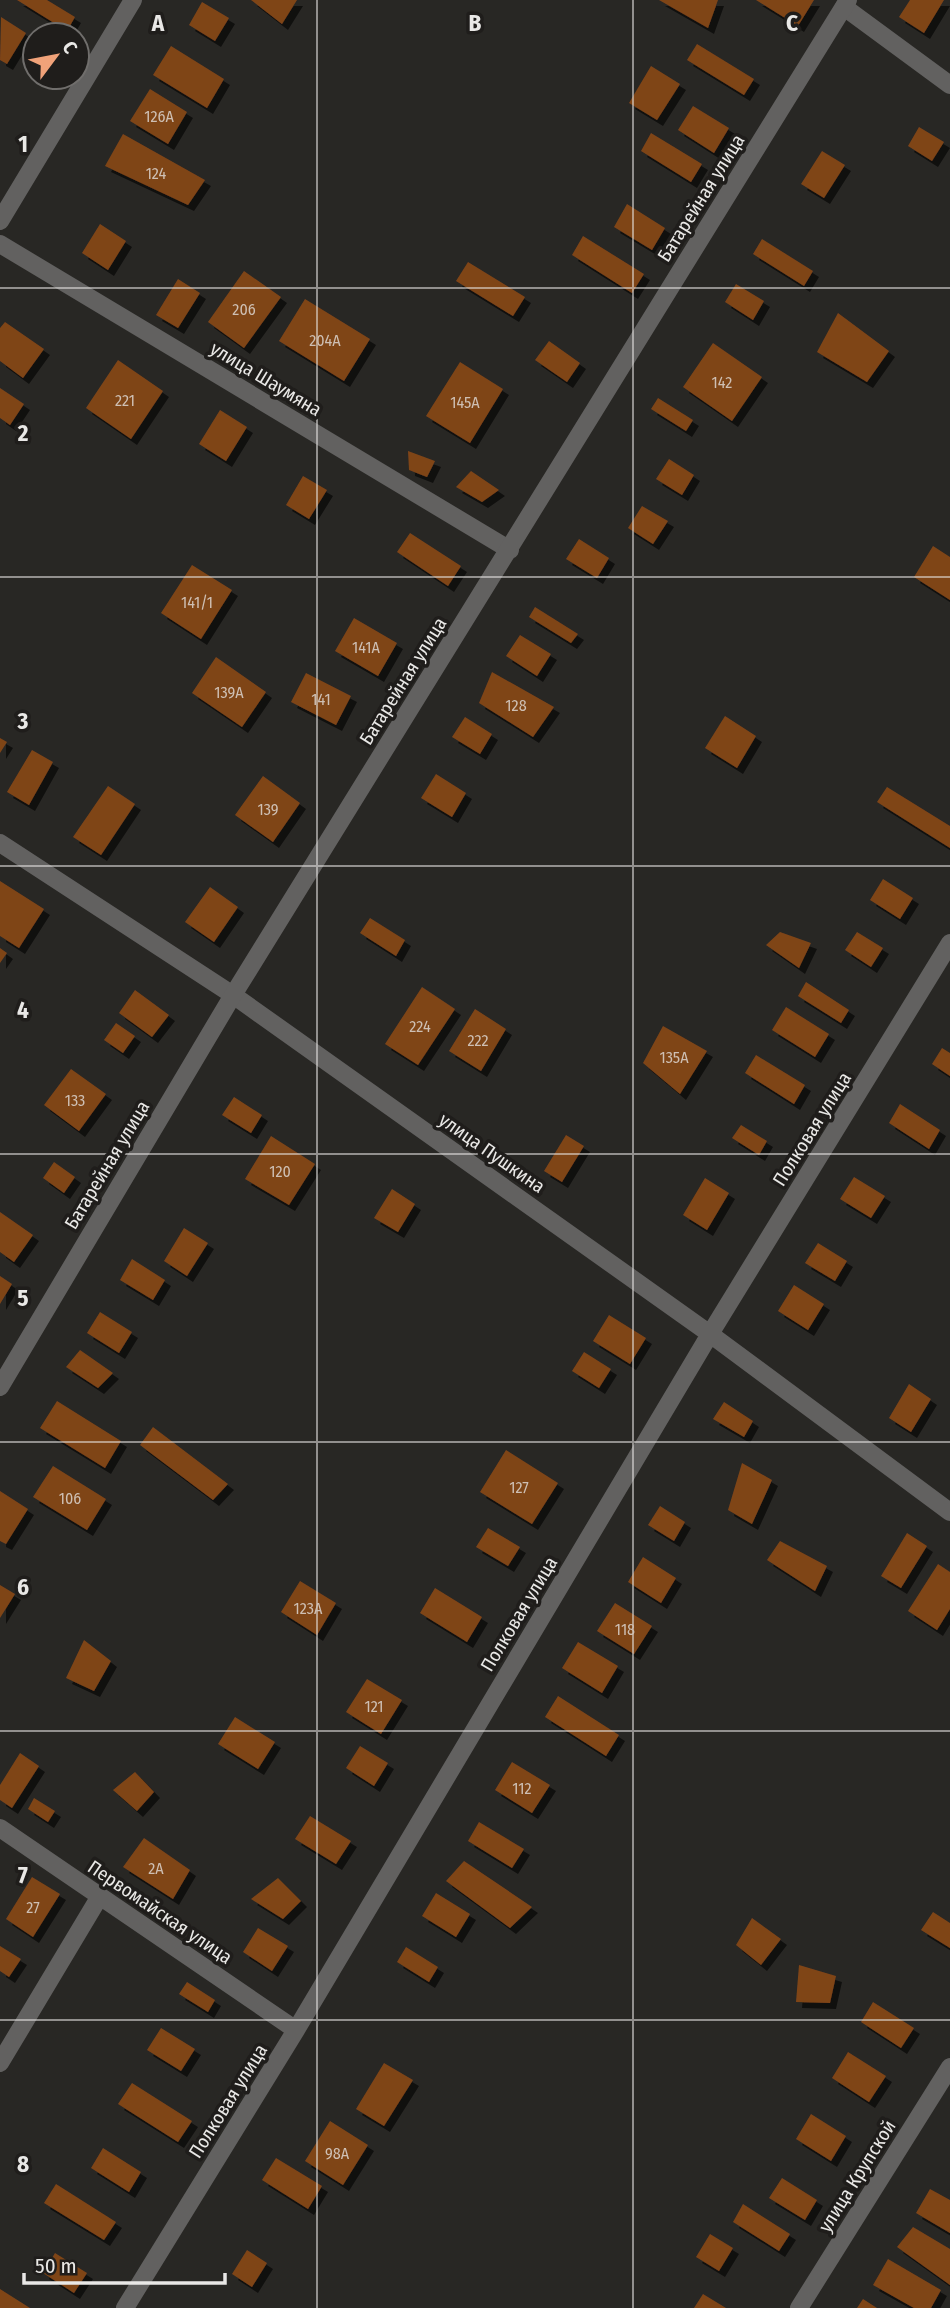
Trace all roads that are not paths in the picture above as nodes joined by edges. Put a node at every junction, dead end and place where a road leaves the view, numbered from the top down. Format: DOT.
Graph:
graph roads {
  1 [pos="133,0"];
  2 [pos="846,3"];
  3 [pos="950,85"];
  4 [pos="0,221"];
  5 [pos="0,244"];
  6 [pos="510,550"];
  7 [pos="0,843"];
  8 [pos="950,943"];
  9 [pos="233,995"];
  10 [pos="710,1334"];
  11 [pos="0,1387"];
  12 [pos="950,1513"];
  13 [pos="0,1828"];
  14 [pos="100,1896"];
  15 [pos="296,2029"];
  16 [pos="0,2063"];
  17 [pos="950,2067"];
  18 [pos="125,2308"];
  19 [pos="799,2308"];
  1 -- 4 [label="street"];
  2 -- 3 [label="street"];
  2 -- 6 [label="street, Батарейная улица"];
  5 -- 6 [label="street, улица Шаумяна"];
  6 -- 9 [label="street, Батарейная улица"];
  7 -- 9 [label="street, улица Пушкина"];
  8 -- 10 [label="street, Полковая улица"];
  9 -- 10 [label="street, улица Пушкина"];
  9 -- 11 [label="street, Батарейная улица"];
  10 -- 12 [label="street, улица Пушкина"];
  10 -- 15 [label="street, Полковая улица"];
  13 -- 14 [label="street, Первомайская улица"];
  14 -- 15 [label="street, Первомайская улица"];
  14 -- 16 [label="street"];
  15 -- 18 [label="street, Полковая улица"];
  17 -- 19 [label="street, улица Крупской"];
}
